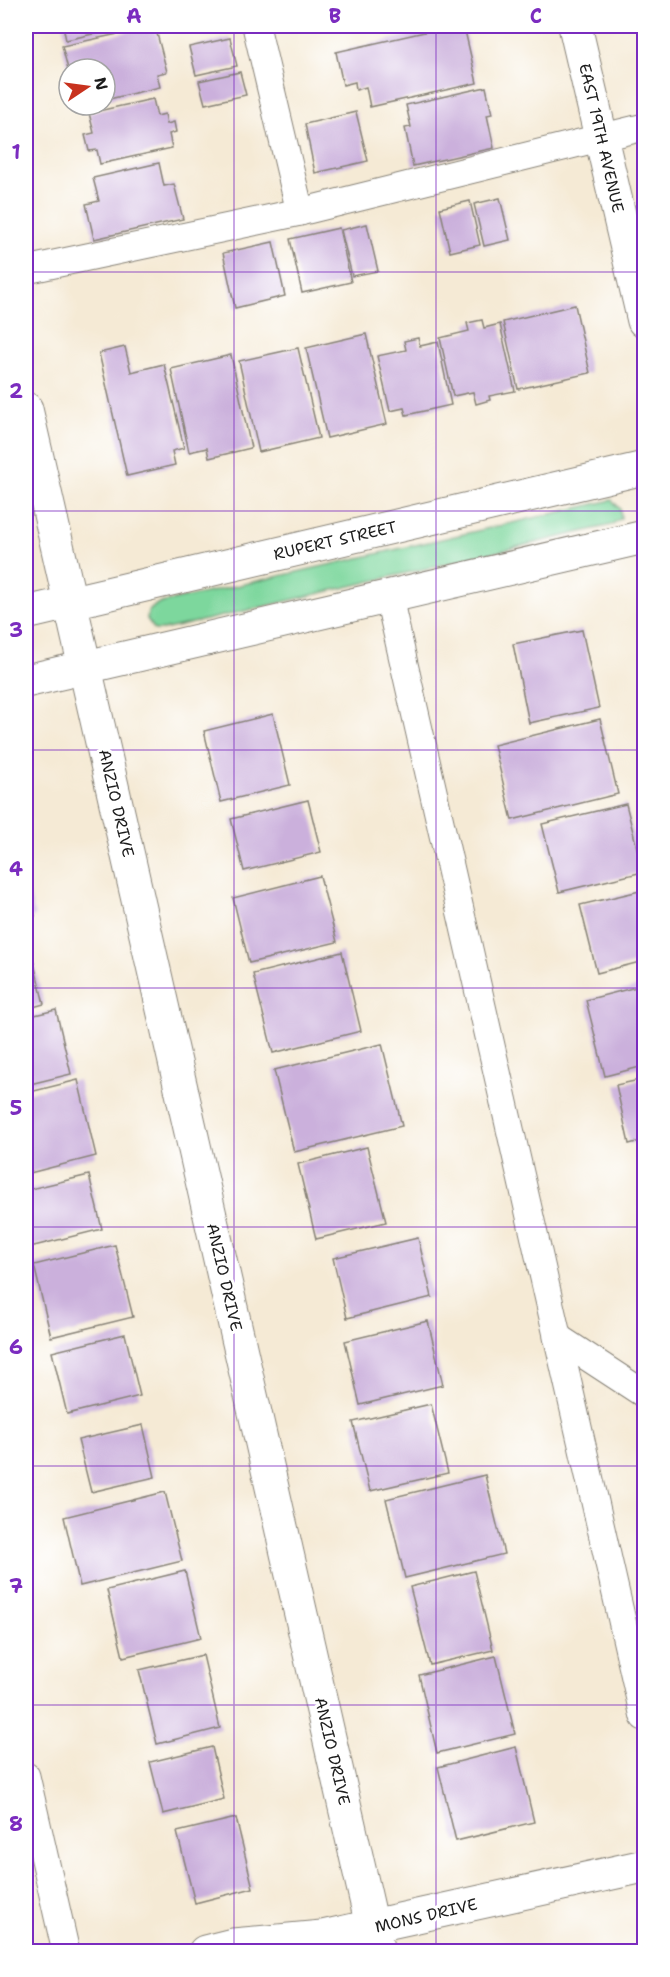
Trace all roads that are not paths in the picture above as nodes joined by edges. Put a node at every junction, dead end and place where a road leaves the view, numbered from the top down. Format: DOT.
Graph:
graph roads {
  1 [pos="256,26"];
  2 [pos="575,26"];
  3 [pos="645,127"];
  4 [pos="601,137"];
  5 [pos="300,212"];
  6 [pos="26,270"];
  7 [pos="645,321"];
  8 [pos="26,409"];
  9 [pos="645,468"];
  10 [pos="645,537"];
  11 [pos="389,598"];
  12 [pos="70,603"];
  13 [pos="26,614"];
  14 [pos="85,668"];
  15 [pos="26,681"];
  16 [pos="557,1337"];
  17 [pos="645,1394"];
  18 [pos="645,1717"];
  19 [pos="26,1776"];
  20 [pos="645,1866"];
  21 [pos="375,1939"];
  22 [pos="66,1952"];
  23 [pos="205,1952"];
  1 -- 5 [label="lane"];
  2 -- 4 [label="street, EAST 19TH AVENUE"];
  3 -- 4 [label="lane"];
  4 -- 5 [label="lane"];
  4 -- 7 [label="street, EAST 19TH AVENUE"];
  5 -- 6 [label="lane"];
  8 -- 12 [label="street, ANZIO DRIVE"];
  9 -- 12 [label="street, RUPERT STREET"];
  10 -- 11 [label="street"];
  11 -- 14 [label="street"];
  11 -- 16 [label="lane"];
  12 -- 13 [label="street, RUPERT STREET"];
  12 -- 14 [label="street, ANZIO DRIVE"];
  14 -- 15 [label="street"];
  14 -- 21 [label="street, ANZIO DRIVE"];
  16 -- 17 [label="lane"];
  16 -- 18 [label="lane"];
  19 -- 22 [label="lane"];
  20 -- 21 [label="street, MONS DRIVE"];
  21 -- 23 [label="street, MONS DRIVE"];
}
